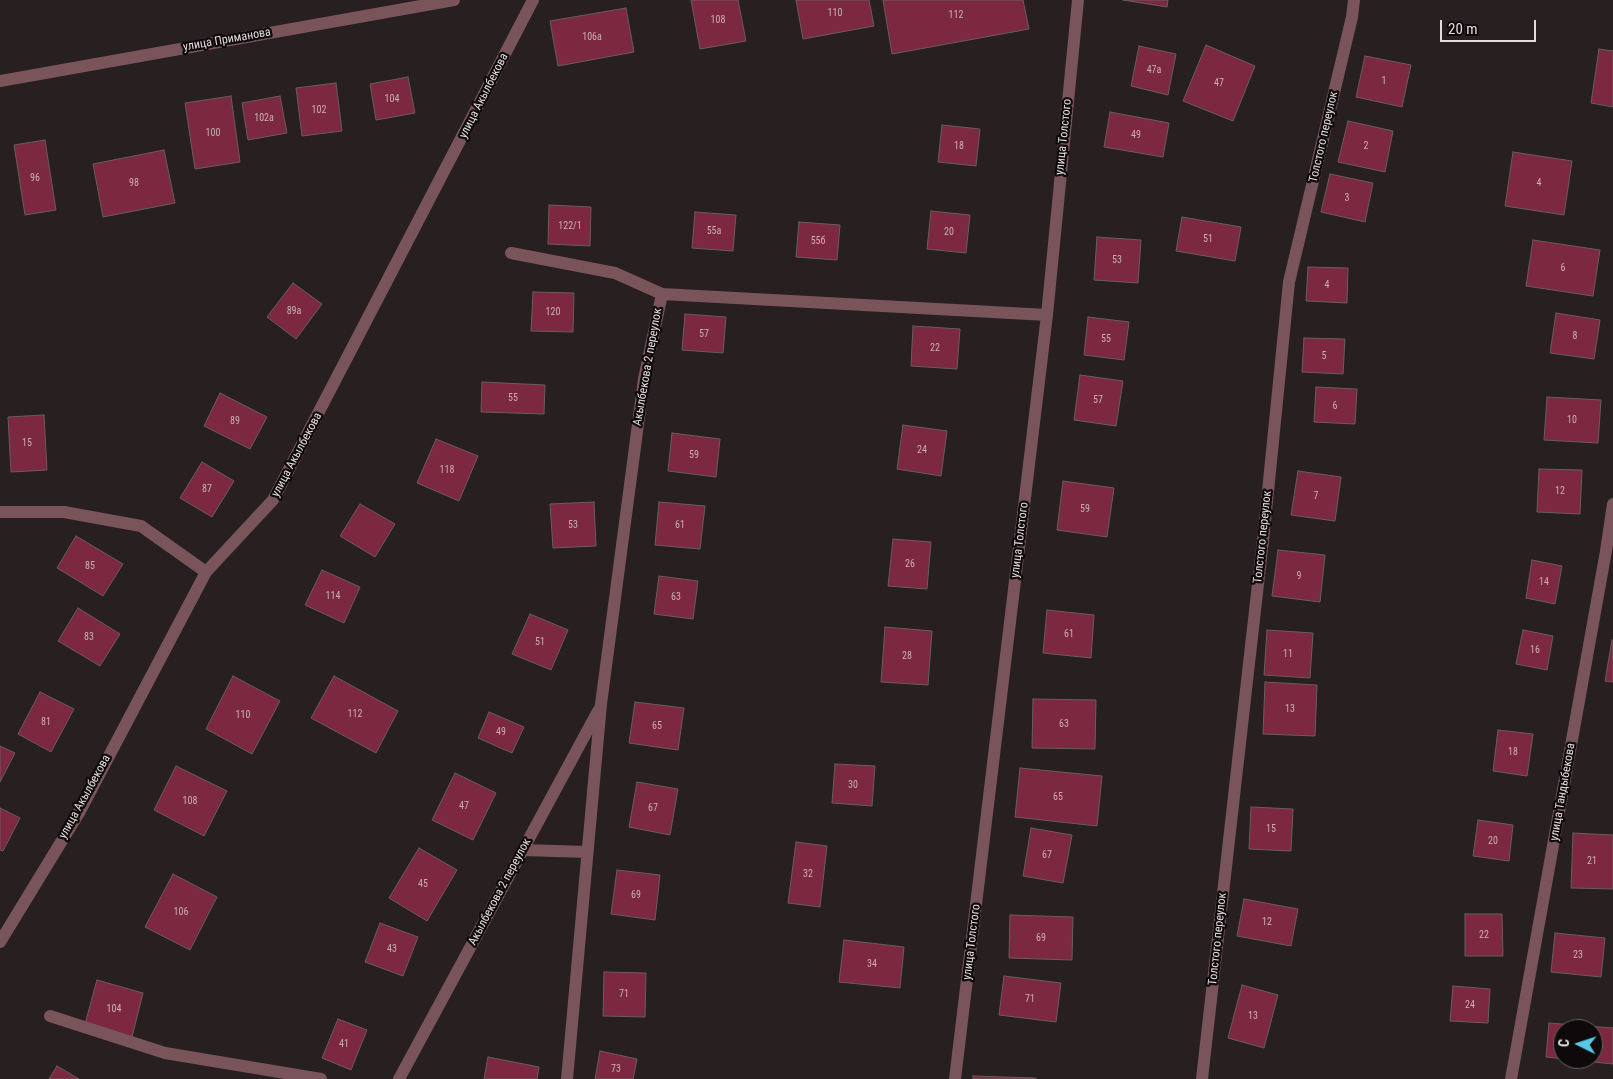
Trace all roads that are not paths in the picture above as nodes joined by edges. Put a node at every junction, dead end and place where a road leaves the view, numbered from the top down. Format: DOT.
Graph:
graph roads {
  1 [pos="454,0"];
  2 [pos="533,0"];
  3 [pos="1078,0"];
  4 [pos="1354,0"];
  5 [pos="0,81"];
  6 [pos="511,253"];
  7 [pos="662,294"];
  8 [pos="1047,314"];
  9 [pos="1613,504"];
  10 [pos="0,512"];
  11 [pos="206,572"];
  12 [pos="601,704"];
  13 [pos="523,850"];
  14 [pos="588,852"];
  15 [pos="0,942"];
  16 [pos="50,1016"];
  17 [pos="321,1079"];
  18 [pos="399,1079"];
  19 [pos="566,1079"];
  20 [pos="955,1079"];
  21 [pos="1202,1079"];
  22 [pos="1512,1079"];
  1 -- 5 [label="street, улица Приманова"];
  2 -- 11 [label="street, улица Акылбекова"];
  3 -- 8 [label="street, улица Толстого"];
  4 -- 21 [label="street, Толстого переулок"];
  6 -- 7 [label="street"];
  7 -- 8 [label="street, Акылбекова 2 переулок"];
  7 -- 12 [label="street, Акылбекова 2 переулок"];
  8 -- 20 [label="street, улица Толстого"];
  9 -- 22 [label="street, улица Тандыбекова"];
  10 -- 11 [label="street"];
  11 -- 15 [label="street, улица Акылбекова"];
  12 -- 13 [label="street, Акылбекова 2 переулок"];
  12 -- 14 [label="street, Акылбекова 2 переулок"];
  13 -- 14 [label="street"];
  13 -- 18 [label="street, Акылбекова 2 переулок"];
  14 -- 19 [label="street, Акылбекова 2 переулок"];
  16 -- 17 [label="street"];
}
